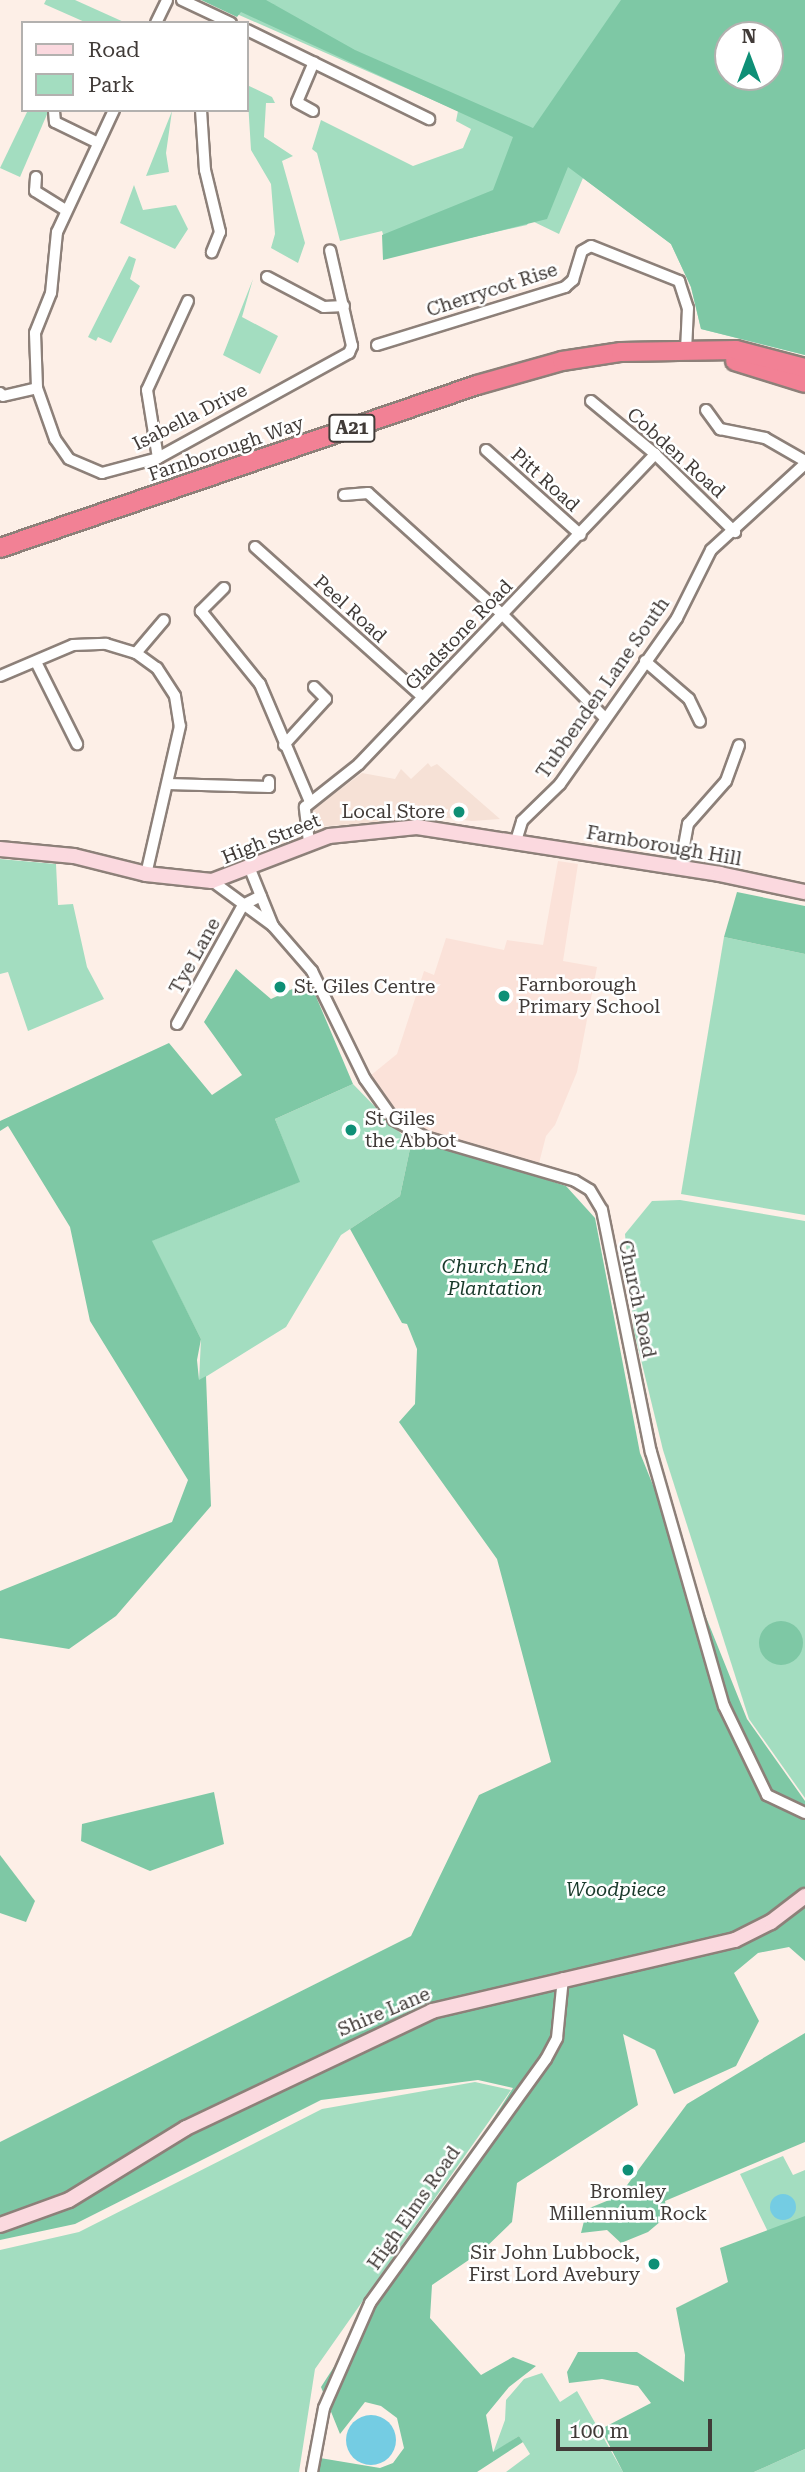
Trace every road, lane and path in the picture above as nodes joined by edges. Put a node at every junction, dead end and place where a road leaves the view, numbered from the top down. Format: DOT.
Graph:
graph roads {
  1 [pos="167,0"];
  2 [pos="182,0"];
  3 [pos="157,21"];
  4 [pos="227,21"];
  5 [pos="248,30"];
  6 [pos="314,62"];
  7 [pos="313,111"];
  8 [pos="54,112"];
  9 [pos="113,112"];
  10 [pos="201,112"];
  11 [pos="429,118"];
  12 [pos="98,143"];
  13 [pos="36,177"];
  14 [pos="66,210"];
  15 [pos="330,250"];
  16 [pos="212,252"];
  17 [pos="267,277"];
  18 [pos="188,301"];
  19 [pos="344,306"];
  20 [pos="377,345"];
  21 [pos="686,351"];
  22 [pos="713,352"];
  23 [pos="805,368"];
  24 [pos="805,383"];
  25 [pos="37,388"];
  26 [pos="0,393"];
  27 [pos="591,401"];
  28 [pos="706,411"];
  29 [pos="486,450"];
  30 [pos="655,454"];
  31 [pos="158,458"];
  32 [pos="804,467"];
  33 [pos="344,495"];
  34 [pos="735,532"];
  35 [pos="581,535"];
  36 [pos="255,547"];
  37 [pos="0,548"];
  38 [pos="224,588"];
  39 [pos="502,614"];
  40 [pos="164,620"];
  41 [pos="136,653"];
  42 [pos="645,661"];
  43 [pos="36,662"];
  44 [pos="0,676"];
  45 [pos="314,687"];
  46 [pos="423,697"];
  47 [pos="604,717"];
  48 [pos="700,722"];
  49 [pos="77,744"];
  50 [pos="284,745"];
  51 [pos="739,745"];
  52 [pos="269,780"];
  53 [pos="168,784"];
  54 [pos="310,802"];
  55 [pos="516,841"];
  56 [pos="309,842"];
  57 [pos="0,849"];
  58 [pos="680,868"];
  59 [pos="250,869"];
  60 [pos="146,874"];
  61 [pos="212,881"];
  62 [pos="805,892"];
  63 [pos="261,896"];
  64 [pos="243,905"];
  65 [pos="273,926"];
  66 [pos="177,1024"];
  67 [pos="805,1813"];
  68 [pos="805,1896"];
  69 [pos="563,1978"];
  70 [pos="0,2225"];
  71 [pos="312,2472"];
  1 -- 3 [label="street"];
  2 -- 4 [label="street"];
  5 -- 6 [label="street"];
  6 -- 7 [label="street"];
  6 -- 11 [label="street"];
  8 -- 12 [label="street"];
  9 -- 12 [label="street, Isabella Drive"];
  10 -- 16 [label="street"];
  12 -- 14 [label="street, Isabella Drive"];
  13 -- 14 [label="street"];
  14 -- 25 [label="street, Isabella Drive"];
  15 -- 19 [label="street"];
  17 -- 19 [label="street"];
  18 -- 31 [label="street"];
  19 -- 31 [label="street, Isabella Drive"];
  20 -- 21 [label="street, Cherrycot Rise"];
  21 -- 22 [label="highway, Farnborough Way / A21"];
  21 -- 37 [label="highway, Farnborough Way / A21"];
  22 -- 23 [label="highway, Farnborough Way / A21"];
  22 -- 24 [label="highway, Farnborough Way / A21"];
  25 -- 26 [label="street"];
  25 -- 31 [label="street, Isabella Drive"];
  27 -- 30 [label="street, Cobden Road"];
  28 -- 32 [label="street"];
  29 -- 35 [label="street, Pitt Road"];
  30 -- 34 [label="street, Cobden Road"];
  30 -- 35 [label="street, Gladstone Road"];
  32 -- 34 [label="street, Tubbenden Lane South"];
  33 -- 39 [label="street"];
  34 -- 42 [label="street, Tubbenden Lane South"];
  35 -- 39 [label="street, Gladstone Road"];
  36 -- 46 [label="street, Peel Road"];
  38 -- 50 [label="street"];
  39 -- 46 [label="street, Gladstone Road"];
  39 -- 47 [label="street"];
  40 -- 41 [label="street"];
  41 -- 43 [label="street"];
  41 -- 53 [label="street"];
  42 -- 47 [label="street, Tubbenden Lane South"];
  42 -- 48 [label="street"];
  43 -- 44 [label="street"];
  43 -- 49 [label="street"];
  45 -- 50 [label="street"];
  46 -- 54 [label="street, Gladstone Road"];
  47 -- 55 [label="street, Tubbenden Lane South"];
  50 -- 54 [label="street"];
  51 -- 58 [label="street"];
  52 -- 53 [label="street"];
  53 -- 60 [label="street"];
  54 -- 56 [label="street"];
  55 -- 56 [label="street, High Street"];
  55 -- 58 [label="street, Farnborough Hill"];
  56 -- 59 [label="street, High Street"];
  57 -- 60 [label="street, High Street"];
  58 -- 62 [label="street, Farnborough Hill"];
  59 -- 61 [label="street, High Street"];
  59 -- 63 [label="street, Church Road"];
  60 -- 61 [label="street, High Street"];
  61 -- 64 [label="street, Church Road"];
  63 -- 64 [label="street"];
  63 -- 65 [label="street, Church Road"];
  64 -- 65 [label="street, Church Road"];
  64 -- 66 [label="street, Tye Lane"];
  65 -- 67 [label="street, Church Road"];
  68 -- 69 [label="street, Shire Lane"];
  69 -- 70 [label="street, Shire Lane"];
  69 -- 71 [label="street, High Elms Road"];
}
